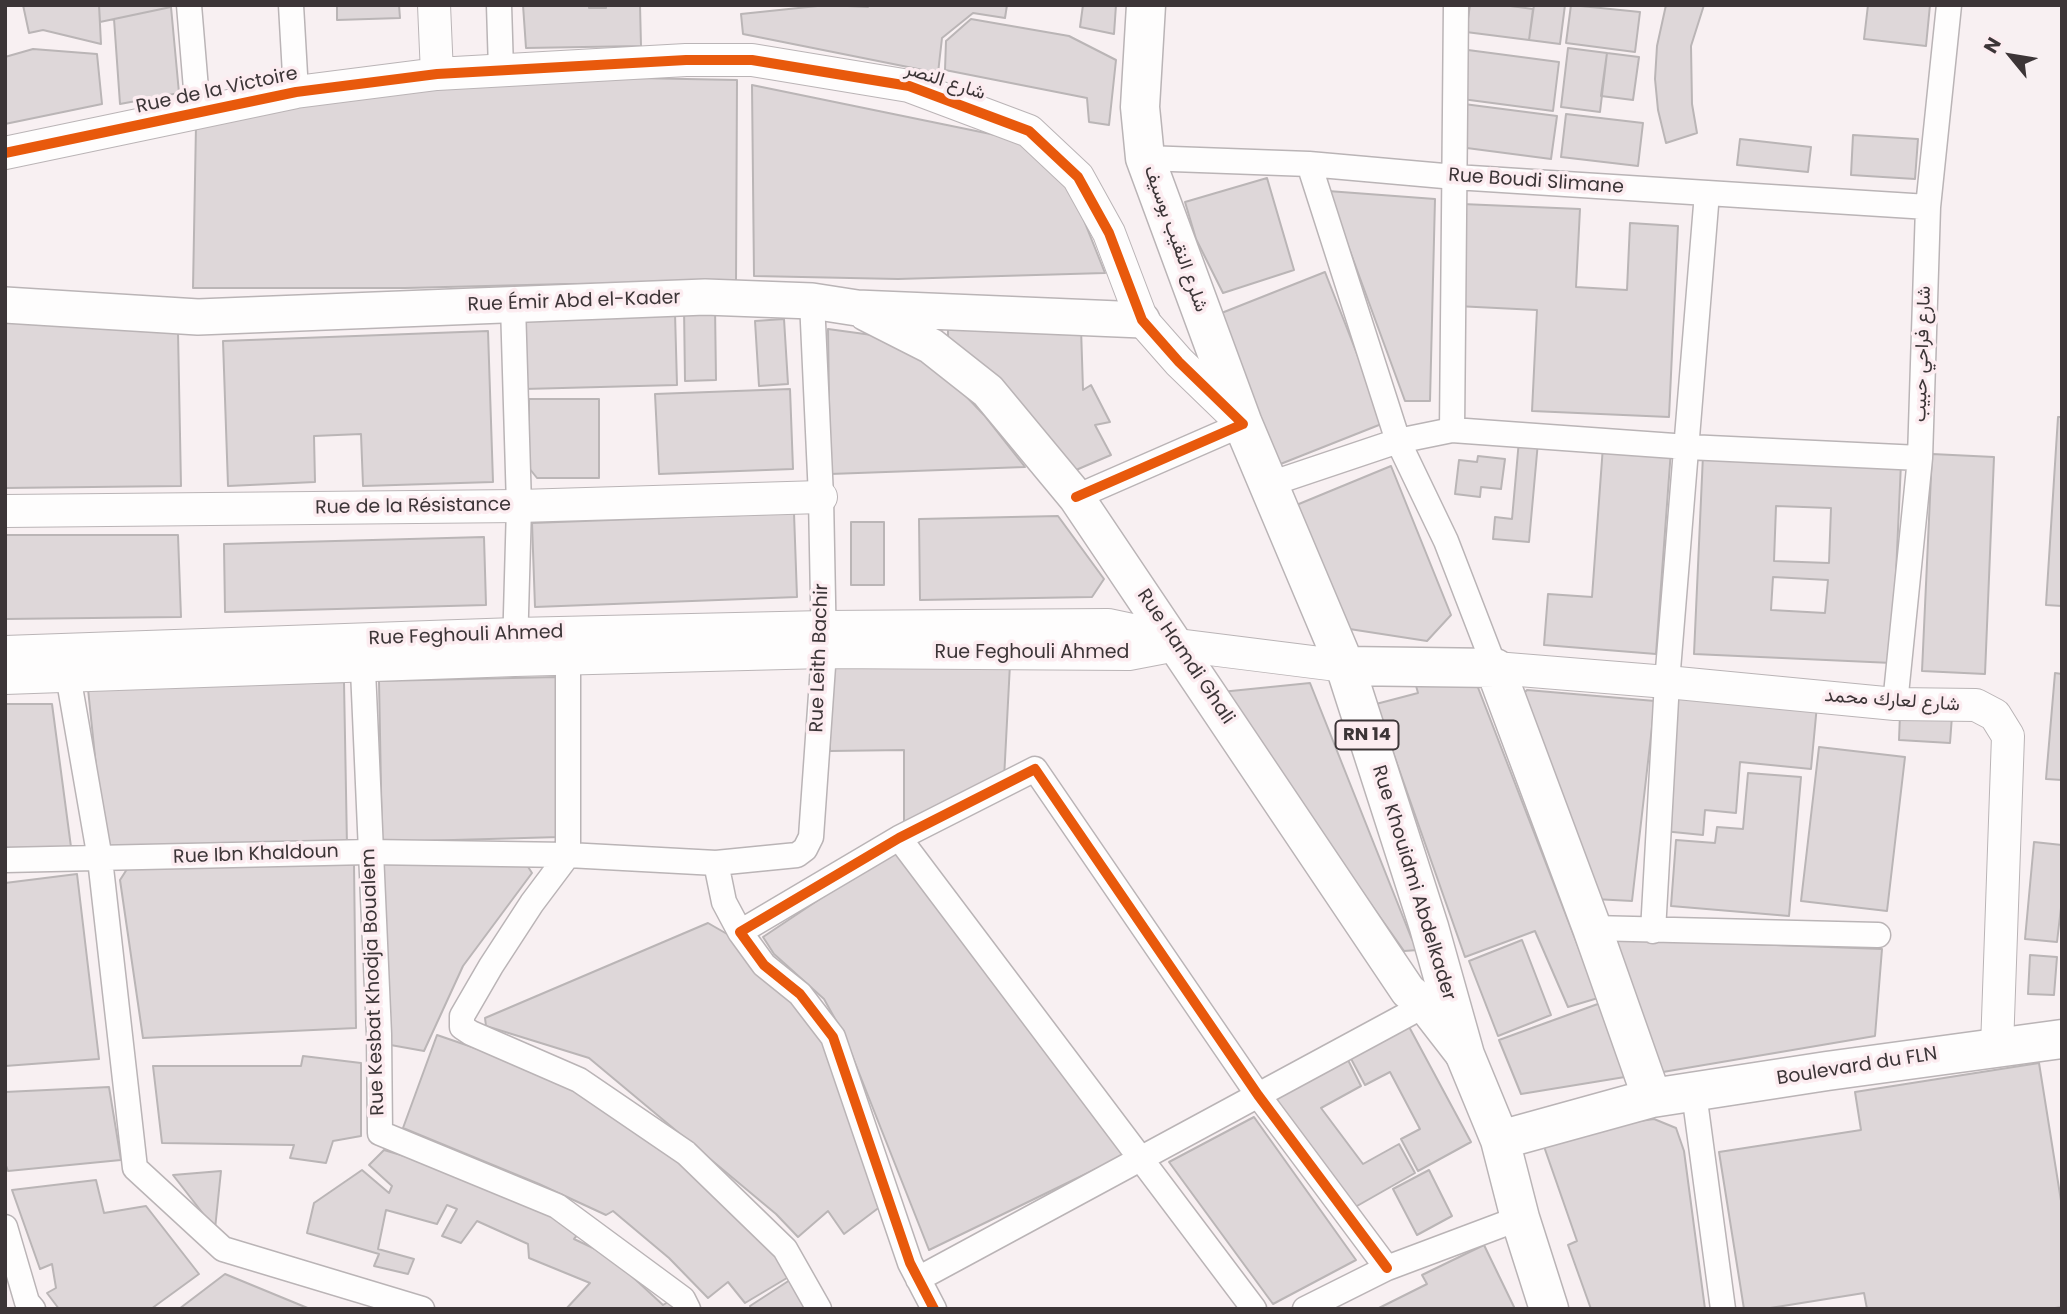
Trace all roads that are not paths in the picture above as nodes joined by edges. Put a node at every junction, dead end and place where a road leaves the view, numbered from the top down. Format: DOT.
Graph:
graph roads {
  1 [pos="189,5"];
  2 [pos="291,5"];
  3 [pos="434,5"];
  4 [pos="499,5"];
  5 [pos="1146,5"];
  6 [pos="1456,5"];
  7 [pos="1949,5"];
  8 [pos="502,70"];
  9 [pos="437,74"];
  10 [pos="296,92"];
  11 [pos="198,113"];
  12 [pos="5,153"];
  13 [pos="1145,158"];
  14 [pos="1309,164"];
  15 [pos="1455,177"];
  16 [pos="1707,193"];
  17 [pos="1928,207"];
  18 [pos="812,300"];
  19 [pos="5,305"];
  20 [pos="513,305"];
  21 [pos="857,308"];
  22 [pos="1142,320"];
  23 [pos="1242,424"];
  24 [pos="1452,429"];
  25 [pos="1398,441"];
  26 [pos="1688,447"];
  27 [pos="1920,458"];
  28 [pos="1268,485"];
  29 [pos="1076,497"];
  30 [pos="821,498"];
  31 [pos="519,506"];
  32 [pos="5,511"];
  33 [pos="824,639"];
  34 [pos="1178,645"];
  35 [pos="515,647"];
  36 [pos="5,652"];
  37 [pos="362,653"];
  38 [pos="568,659"];
  39 [pos="66,664"];
  40 [pos="1345,666"];
  41 [pos="1494,668"];
  42 [pos="5,678"];
  43 [pos="1667,681"];
  44 [pos="1895,704"];
  45 [pos="899,838"];
  46 [pos="369,852"];
  47 [pos="568,855"];
  48 [pos="100,859"];
  49 [pos="5,860"];
  50 [pos="716,863"];
  51 [pos="1592,928"];
  52 [pos="1653,931"];
  53 [pos="740,932"];
  54 [pos="1878,935"];
  55 [pos="1425,1005"];
  56 [pos="2062,1039"];
  57 [pos="1997,1047"];
  58 [pos="1465,1055"];
  59 [pos="1694,1093"];
  60 [pos="1258,1094"];
  61 [pos="1652,1098"];
  62 [pos="1500,1140"];
  63 [pos="1142,1159"];
  64 [pos="1520,1217"];
  65 [pos="5,1227"];
  66 [pos="1387,1268"];
  67 [pos="918,1279"];
  68 [pos="33,1309"];
  69 [pos="422,1309"];
  70 [pos="688,1309"];
  71 [pos="820,1309"];
  72 [pos="934,1309"];
  73 [pos="1254,1309"];
  74 [pos="1305,1309"];
  75 [pos="1549,1309"];
  76 [pos="1723,1309"];
  1 -- 11 [label="street"];
  2 -- 10 [label="street"];
  3 -- 9 [label="street"];
  4 -- 8 [label="street"];
  5 -- 13 [label="main road, شلرع النقيب بوسيف / RN 14"];
  6 -- 15 [label="street"];
  7 -- 17 [label="street, شارع فراحي حبيب"];
  8 -- 9 [label="street, شارع النصر"];
  8 -- 22 [label="street, شارع النصر"];
  9 -- 10 [label="street, Rue de la Victoire"];
  10 -- 11 [label="street, Rue de la Victoire"];
  11 -- 12 [label="street, Rue de la Victoire"];
  13 -- 14 [label="street, Rue Boudi Slimane"];
  13 -- 23 [label="main road, شلرع النقيب بوسيف / RN 14"];
  14 -- 15 [label="street, Rue Boudi Slimane"];
  14 -- 25 [label="street"];
  15 -- 16 [label="street, Rue Boudi Slimane"];
  15 -- 24 [label="street"];
  16 -- 17 [label="street, Rue Boudi Slimane"];
  16 -- 26 [label="street"];
  17 -- 27 [label="street, شارع فراحي حبيب"];
  18 -- 20 [label="main road, Rue Émir Abd el-Kader"];
  18 -- 21 [label="main road, Rue Émir Abd el-Kader"];
  18 -- 30 [label="street, Rue Leith Bachir"];
  19 -- 20 [label="main road, Rue Émir Abd el-Kader"];
  20 -- 31 [label="street"];
  21 -- 22 [label="main road, Rue Émir Abd el-Kader"];
  21 -- 29 [label="main road, Rue Hamdi Ghali"];
  22 -- 23 [label="street, شارع النصر"];
  23 -- 28 [label="main road, Rue Khouidmi Abdelkader / RN 14"];
  23 -- 29 [label="street"];
  24 -- 25 [label="street"];
  24 -- 26 [label="street"];
  25 -- 28 [label="street"];
  25 -- 41 [label="street"];
  26 -- 27 [label="street"];
  26 -- 43 [label="street"];
  27 -- 44 [label="street, شارع فراحي حبيب"];
  28 -- 40 [label="main road, Rue Khouidmi Abdelkader / RN 14"];
  29 -- 34 [label="main road, Rue Hamdi Ghali"];
  30 -- 31 [label="street, Rue de la Résistance"];
  30 -- 33 [label="street, Rue Leith Bachir"];
  31 -- 32 [label="street, Rue de la Résistance"];
  31 -- 35 [label="street"];
  33 -- 34 [label="street, Rue Feghouli Ahmed"];
  33 -- 35 [label="street, Rue Feghouli Ahmed"];
  33 -- 38 [label="street, Rue Feghouli Ahmed"];
  33 -- 50 [label="street, Rue Leith Bachir"];
  34 -- 40 [label="street, Rue Feghouli Ahmed"];
  34 -- 55 [label="main road, Rue Hamdi Ghali"];
  35 -- 37 [label="street, Rue Feghouli Ahmed"];
  35 -- 38 [label="street, Rue Feghouli Ahmed"];
  36 -- 39 [label="street, Rue Feghouli Ahmed"];
  37 -- 39 [label="street, Rue Feghouli Ahmed"];
  37 -- 46 [label="street, Rue Kesbat Khodja Boualem"];
  38 -- 47 [label="street"];
  39 -- 42 [label="street, Rue Feghouli Ahmed"];
  39 -- 48 [label="street"];
  40 -- 41 [label="main road"];
  40 -- 58 [label="main road, Rue Khouidmi Abdelkader / RN 14"];
  41 -- 43 [label="street, شارع لعارك محمد"];
  41 -- 51 [label="main road"];
  43 -- 44 [label="street, شارع لعارك محمد"];
  43 -- 52 [label="street"];
  44 -- 57 [label="street, شارع لعارك محمد"];
  45 -- 53 [label="street"];
  45 -- 60 [label="street"];
  45 -- 63 [label="street"];
  46 -- 47 [label="street, Rue Ibn Khaldoun"];
  46 -- 48 [label="street, Rue Ibn Khaldoun"];
  46 -- 70 [label="street, Rue Kesbat Khodja Boualem"];
  47 -- 50 [label="street, Rue Ibn Khaldoun"];
  47 -- 71 [label="street"];
  48 -- 49 [label="street, Rue Ibn Khaldoun"];
  48 -- 69 [label="street"];
  50 -- 53 [label="street"];
  51 -- 52 [label="street"];
  51 -- 61 [label="main road"];
  52 -- 54 [label="street"];
  53 -- 67 [label="street"];
  55 -- 58 [label="main road, Rue Hamdi Ghali"];
  55 -- 60 [label="street"];
  56 -- 57 [label="main road, Boulevard du FLN"];
  57 -- 59 [label="main road, Boulevard du FLN"];
  58 -- 62 [label="main road, Rue Khouidmi Abdelkader / RN 14"];
  59 -- 61 [label="main road, Boulevard du FLN"];
  59 -- 76 [label="street"];
  60 -- 63 [label="street"];
  60 -- 66 [label="street"];
  61 -- 62 [label="main road, Boulevard du FLN"];
  62 -- 64 [label="main road, Rue Khouidmi Abdelkader / RN 14"];
  63 -- 67 [label="street"];
  63 -- 73 [label="street"];
  64 -- 66 [label="street"];
  64 -- 75 [label="main road, Rue Khouidmi Abdelkader / RN 14"];
  65 -- 68 [label="street"];
  66 -- 74 [label="street"];
  67 -- 72 [label="street"];
}
